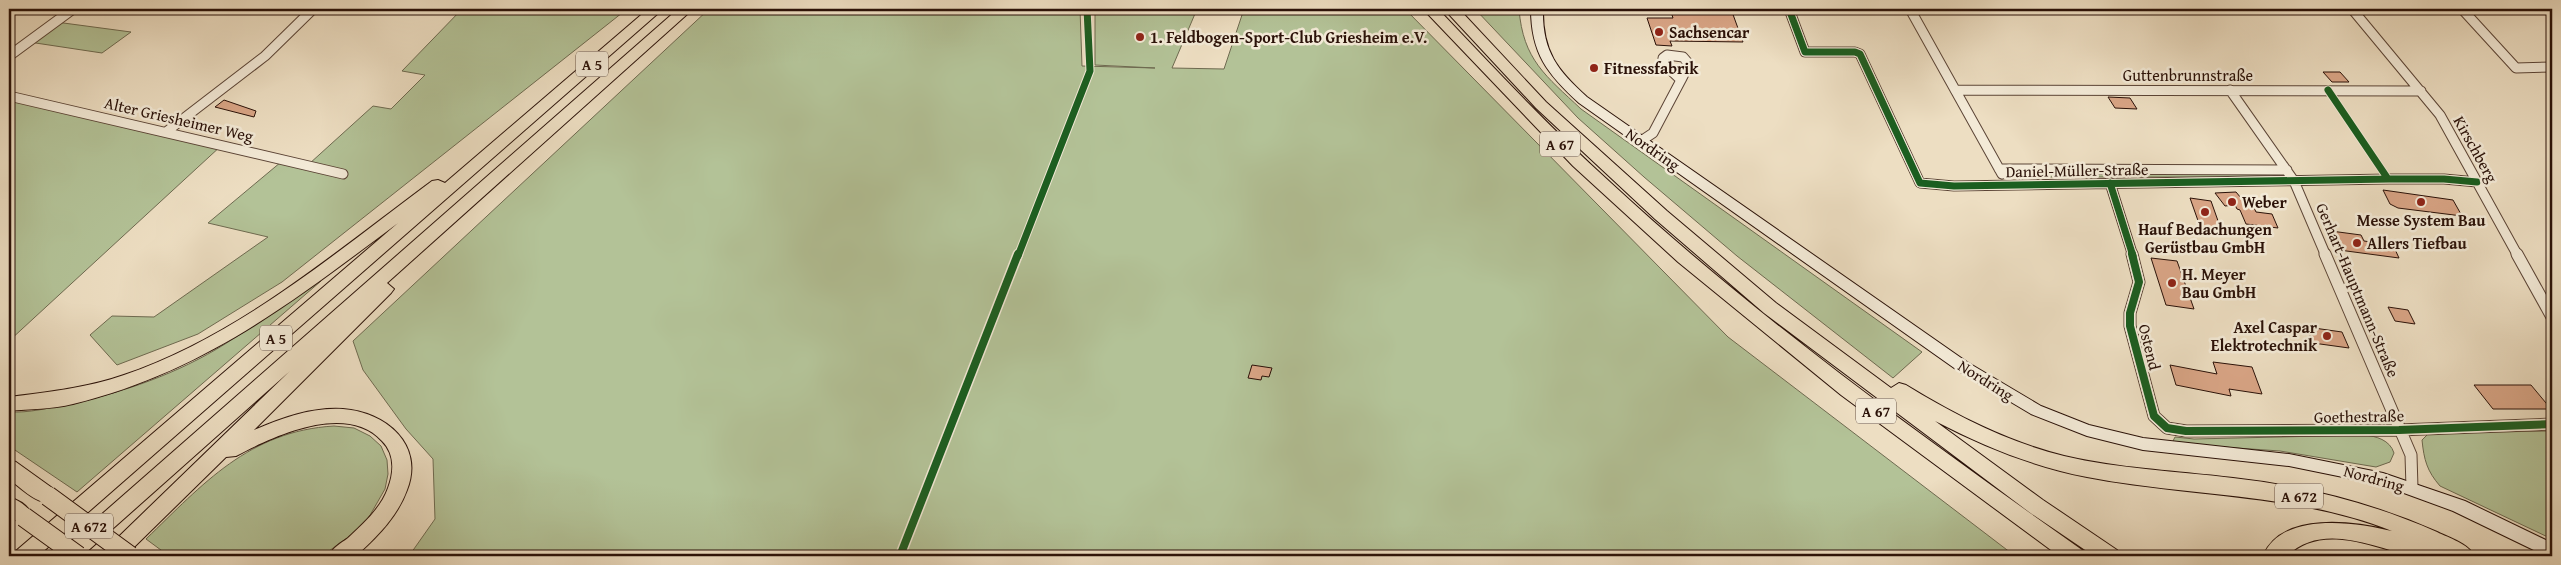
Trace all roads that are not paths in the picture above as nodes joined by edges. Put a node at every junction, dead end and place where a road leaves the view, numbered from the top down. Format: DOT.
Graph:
graph roads {
  1 [pos="73,9"];
  2 [pos="313,9"];
  3 [pos="656,9"];
  4 [pos="686,9"];
  5 [pos="1430,9"];
  6 [pos="1451,9"];
  7 [pos="1537,9"];
  8 [pos="1789,9"];
  9 [pos="1910,9"];
  10 [pos="2352,9"];
  11 [pos="2462,9"];
  12 [pos="9,56"];
  13 [pos="2552,67"];
  14 [pos="1681,80"];
  15 [pos="1955,90"];
  16 [pos="2230,90"];
  17 [pos="2421,91"];
  18 [pos="9,96"];
  19 [pos="528,120"];
  20 [pos="166,132"];
  21 [pos="1641,141"];
  22 [pos="1999,169"];
  23 [pos="2286,170"];
  24 [pos="343,174"];
  25 [pos="2294,181"];
  26 [pos="2477,182"];
  27 [pos="2110,183"];
  28 [pos="2008,184"];
  29 [pos="459,209"];
  30 [pos="1770,308"];
  31 [pos="2552,317"];
  32 [pos="9,404"];
  33 [pos="2552,424"];
  34 [pos="2167,428"];
  35 [pos="2399,430"];
  36 [pos="214,459"];
  37 [pos="9,468"];
  38 [pos="2124,475"];
  39 [pos="2412,488"];
  40 [pos="16,511"];
  41 [pos="2552,551"];
  42 [pos="24,556"];
  43 [pos="68,556"];
  44 [pos="78,556"];
  45 [pos="112,556"];
  46 [pos="130,556"];
  47 [pos="338,556"];
  48 [pos="2075,556"];
  49 [pos="2110,556"];
  50 [pos="2273,556"];
  51 [pos="2432,556"];
  52 [pos="2464,556"];
  1 -- 12 [label="street"];
  2 -- 20 [label="street"];
  3 -- 19 [label="highway, A 5"];
  4 -- 29 [label="highway, A 5"];
  5 -- 48 [label="highway, A 67"];
  6 -- 30 [label="highway, A 67"];
  7 -- 21 [label="main road, Nordring"];
  8 -- 28 [label="street, Daniel-Müller-Straße"];
  9 -- 15 [label="street"];
  10 -- 17 [label="street, Kirschberg"];
  11 -- 13 [label="street"];
  14 -- 21 [label="street"];
  15 -- 16 [label="street, Guttenbrunnstraße"];
  15 -- 22 [label="street"];
  16 -- 17 [label="street, Guttenbrunnstraße"];
  16 -- 23 [label="street, Gerhart-Hauptmann-Straße"];
  17 -- 26 [label="street, Kirschberg"];
  18 -- 20 [label="street, Alter Griesheimer Weg"];
  19 -- 32 [label="highway"];
  19 -- 42 [label="highway, A 5"];
  20 -- 24 [label="street, Alter Griesheimer Weg"];
  21 -- 39 [label="main road, Nordring"];
  22 -- 23 [label="street, Daniel-Müller-Straße"];
  22 -- 28 [label="street"];
  23 -- 25 [label="street, Gerhart-Hauptmann-Straße"];
  25 -- 26 [label="street, Daniel-Müller-Straße"];
  25 -- 27 [label="street, Daniel-Müller-Straße"];
  25 -- 35 [label="street, Gerhart-Hauptmann-Straße"];
  26 -- 31 [label="street, Kirschberg"];
  27 -- 28 [label="street, Daniel-Müller-Straße"];
  27 -- 34 [label="street, Ostend"];
  29 -- 36 [label="highway, A 5"];
  29 -- 43 [label="highway, A 5"];
  30 -- 38 [label="highway, A 67"];
  30 -- 49 [label="highway, A 67"];
  33 -- 35 [label="street, Goethestraße"];
  34 -- 35 [label="street, Goethestraße"];
  35 -- 39 [label="street, Gerhart-Hauptmann-Straße"];
  36 -- 45 [label="highway"];
  36 -- 47 [label="highway"];
  37 -- 46 [label="highway, A 672, bridge"];
  38 -- 52 [label="highway, A 672"];
  39 -- 41 [label="main road, Nordring"];
  40 -- 44 [label="highway, A 672, bridge"];
  50 -- 51 [label="highway, A 672"];
}
